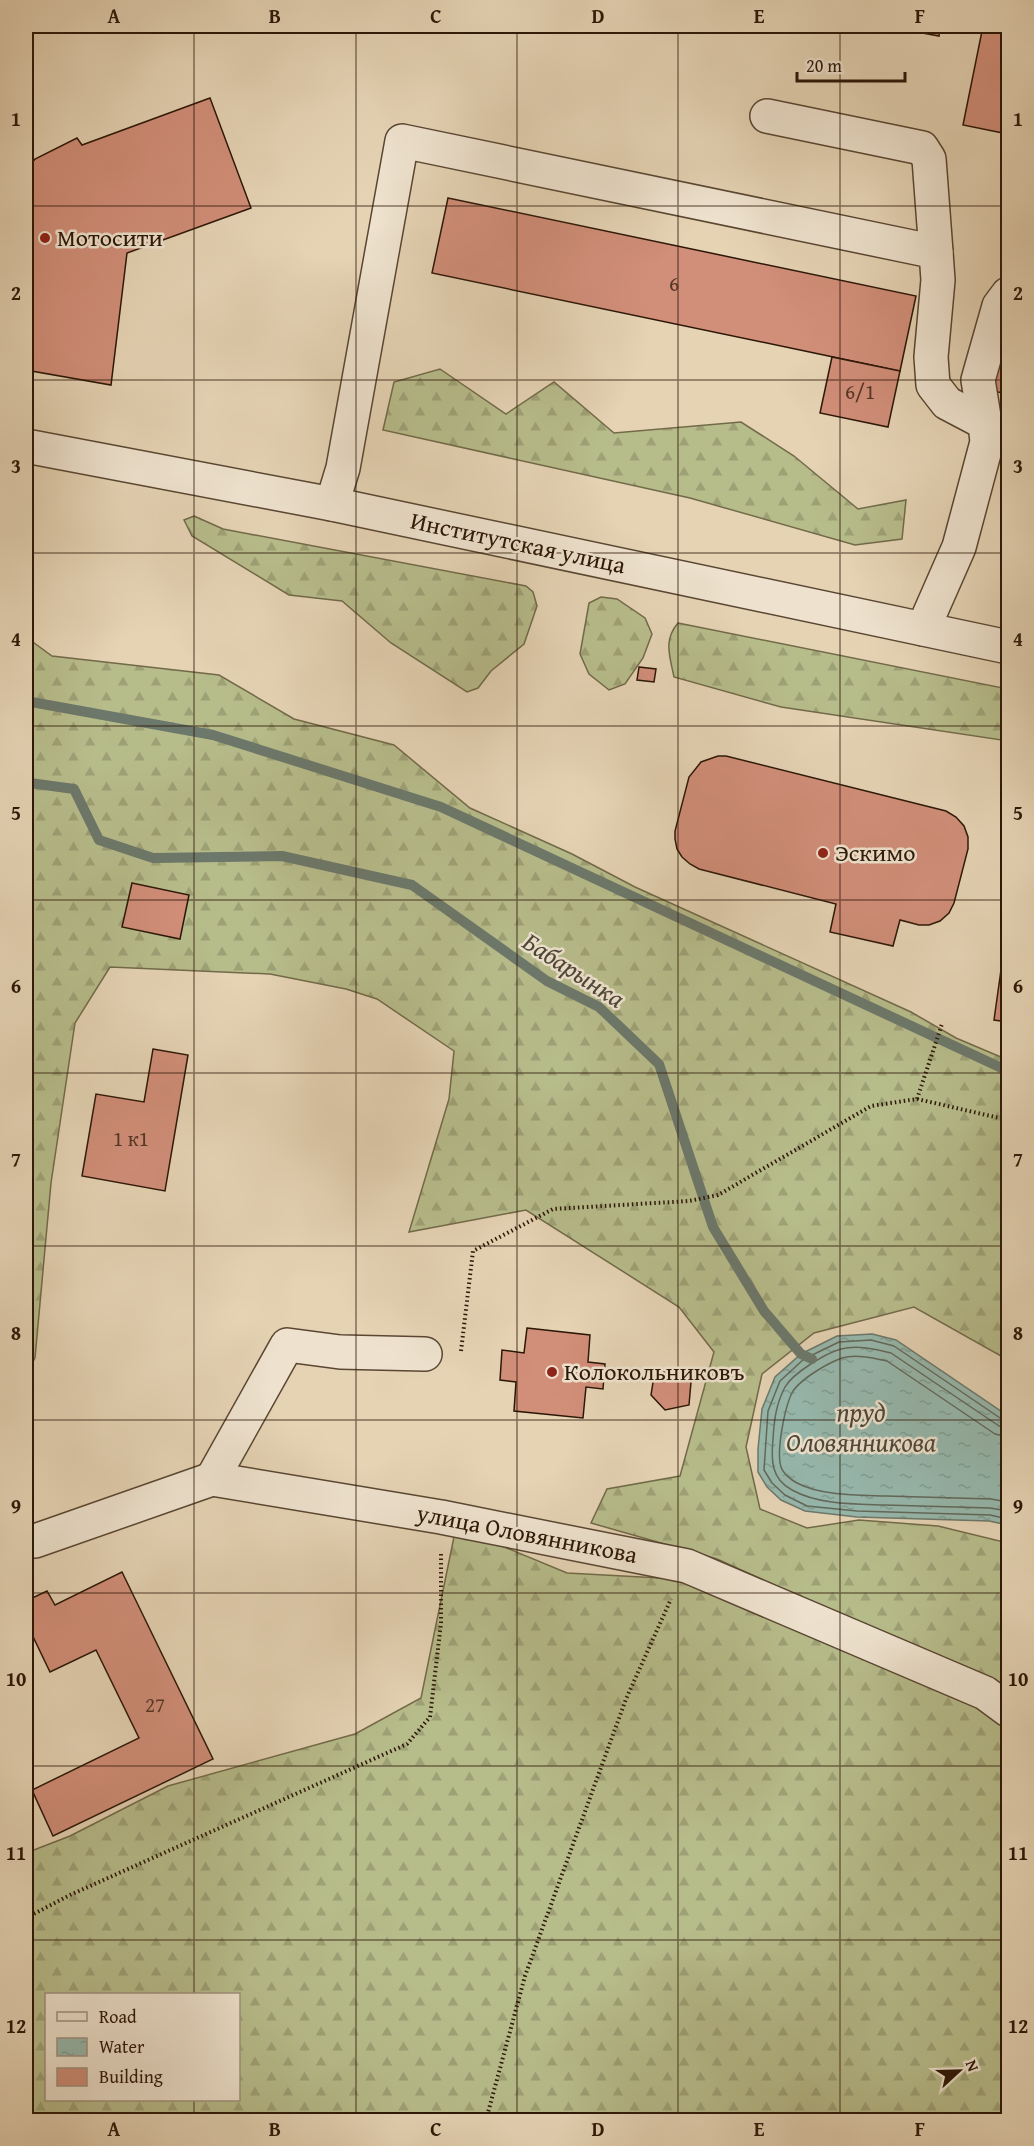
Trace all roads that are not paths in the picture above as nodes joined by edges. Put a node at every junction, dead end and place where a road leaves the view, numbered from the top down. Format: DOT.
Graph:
graph roads {
  1 [pos="767,116"];
  2 [pos="936,252"];
  3 [pos="1008,294"];
  4 [pos="985,423"];
  5 [pos="26,446"];
  6 [pos="332,504"];
  7 [pos="923,629"];
  8 [pos="1008,647"];
  9 [pos="425,1354"];
  10 [pos="212,1479"];
  11 [pos="26,1540"];
  12 [pos="1008,1710"];
  1 -- 2 [label="street"];
  2 -- 4 [label="street"];
  2 -- 6 [label="street"];
  3 -- 4 [label="street"];
  4 -- 7 [label="street"];
  5 -- 6 [label="street, Институтская улица"];
  6 -- 7 [label="street, Институтская улица"];
  7 -- 8 [label="street, Институтская улица"];
  9 -- 10 [label="street"];
  10 -- 11 [label="street, улица Оловянникова"];
  10 -- 12 [label="street, улица Оловянникова"];
}
